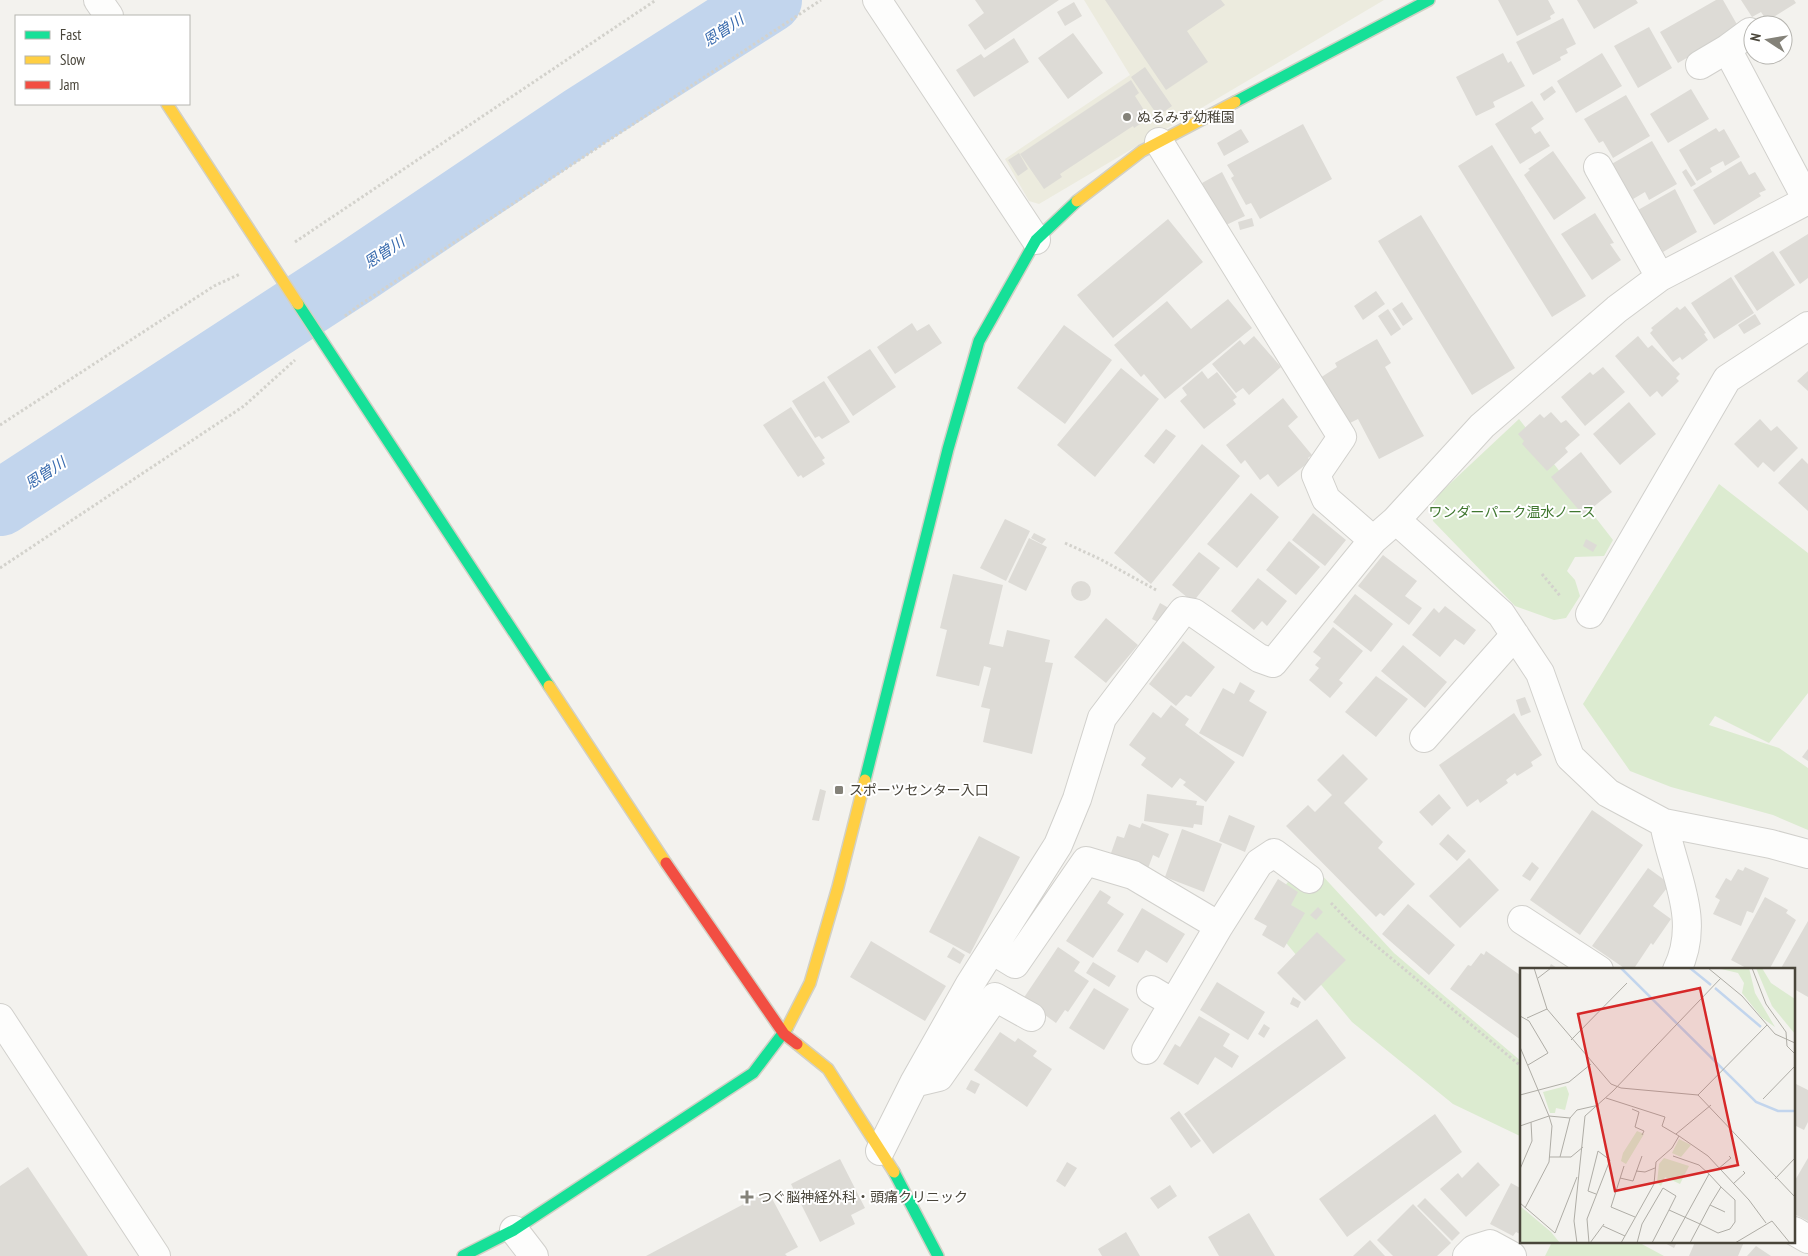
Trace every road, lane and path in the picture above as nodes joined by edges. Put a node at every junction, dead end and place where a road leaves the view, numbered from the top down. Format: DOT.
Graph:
graph roads {
  1 [pos="98,0"];
  2 [pos="656,0"];
  3 [pos="821,0"];
  4 [pos="877,0"];
  5 [pos="1429,0"];
  6 [pos="108,15"];
  7 [pos="1743,38"];
  8 [pos="1728,50"];
  9 [pos="1700,65"];
  10 [pos="168,105"];
  11 [pos="1158,142"];
  12 [pos="1598,167"];
  13 [pos="1807,200"];
  14 [pos="1036,240"];
  15 [pos="270,259"];
  16 [pos="1660,277"];
  17 [pos="1808,326"];
  18 [pos="321,337"];
  19 [pos="0,425"];
  20 [pos="1396,520"];
  21 [pos="1373,540"];
  22 [pos="1064,543"];
  23 [pos="0,568"];
  24 [pos="1182,611"];
  25 [pos="1590,614"];
  26 [pos="1515,635"];
  27 [pos="1424,738"];
  28 [pos="1664,824"];
  29 [pos="1808,854"];
  30 [pos="1309,880"];
  31 [pos="1522,920"];
  32 [pos="1219,926"];
  33 [pos="992,950"];
  34 [pos="1596,968"];
  35 [pos="1678,968"];
  36 [pos="1031,1017"];
  37 [pos="0,1018"];
  38 [pos="784,1034"];
  39 [pos="1146,1050"];
  40 [pos="1520,1065"];
  41 [pos="914,1083"];
  42 [pos="880,1151"];
  43 [pos="514,1230"];
  44 [pos="1796,1232"];
  45 [pos="1808,1239"];
  46 [pos="929,1250"];
  47 [pos="156,1256"];
  48 [pos="463,1256"];
  49 [pos="534,1256"];
  50 [pos="1467,1256"];
  51 [pos="1512,1256"];
  1 -- 6 [label="street"];
  2 -- 15 [label="path"];
  3 -- 18 [label="path"];
  4 -- 14 [label="street"];
  5 -- 11 [label="street"];
  7 -- 8 [label="street"];
  8 -- 9 [label="street"];
  8 -- 13 [label="street"];
  10 -- 15 [label="street"];
  11 -- 14 [label="street"];
  11 -- 21 [label="street"];
  12 -- 16 [label="street"];
  13 -- 16 [label="street"];
  14 -- 38 [label="street"];
  15 -- 18 [label="street"];
  15 -- 19 [label="path"];
  16 -- 20 [label="street"];
  17 -- 25 [label="street"];
  18 -- 23 [label="path"];
  18 -- 38 [label="street"];
  20 -- 21 [label="street"];
  20 -- 26 [label="street"];
  21 -- 24 [label="street"];
  22 -- 24 [label="path"];
  24 -- 33 [label="street"];
  26 -- 27 [label="street"];
  26 -- 28 [label="street"];
  28 -- 29 [label="street"];
  28 -- 35 [label="street"];
  30 -- 32 [label="street"];
  30 -- 40 [label="path"];
  31 -- 34 [label="street"];
  32 -- 33 [label="street"];
  32 -- 39 [label="street"];
  33 -- 41 [label="street"];
  36 -- 41 [label="street"];
  37 -- 47 [label="street"];
  38 -- 42 [label="street"];
  38 -- 43 [label="street"];
  41 -- 42 [label="street"];
  42 -- 46 [label="street"];
  43 -- 48 [label="street"];
  43 -- 49 [label="street"];
  44 -- 45 [label="street"];
  50 -- 51 [label="street"];
}
